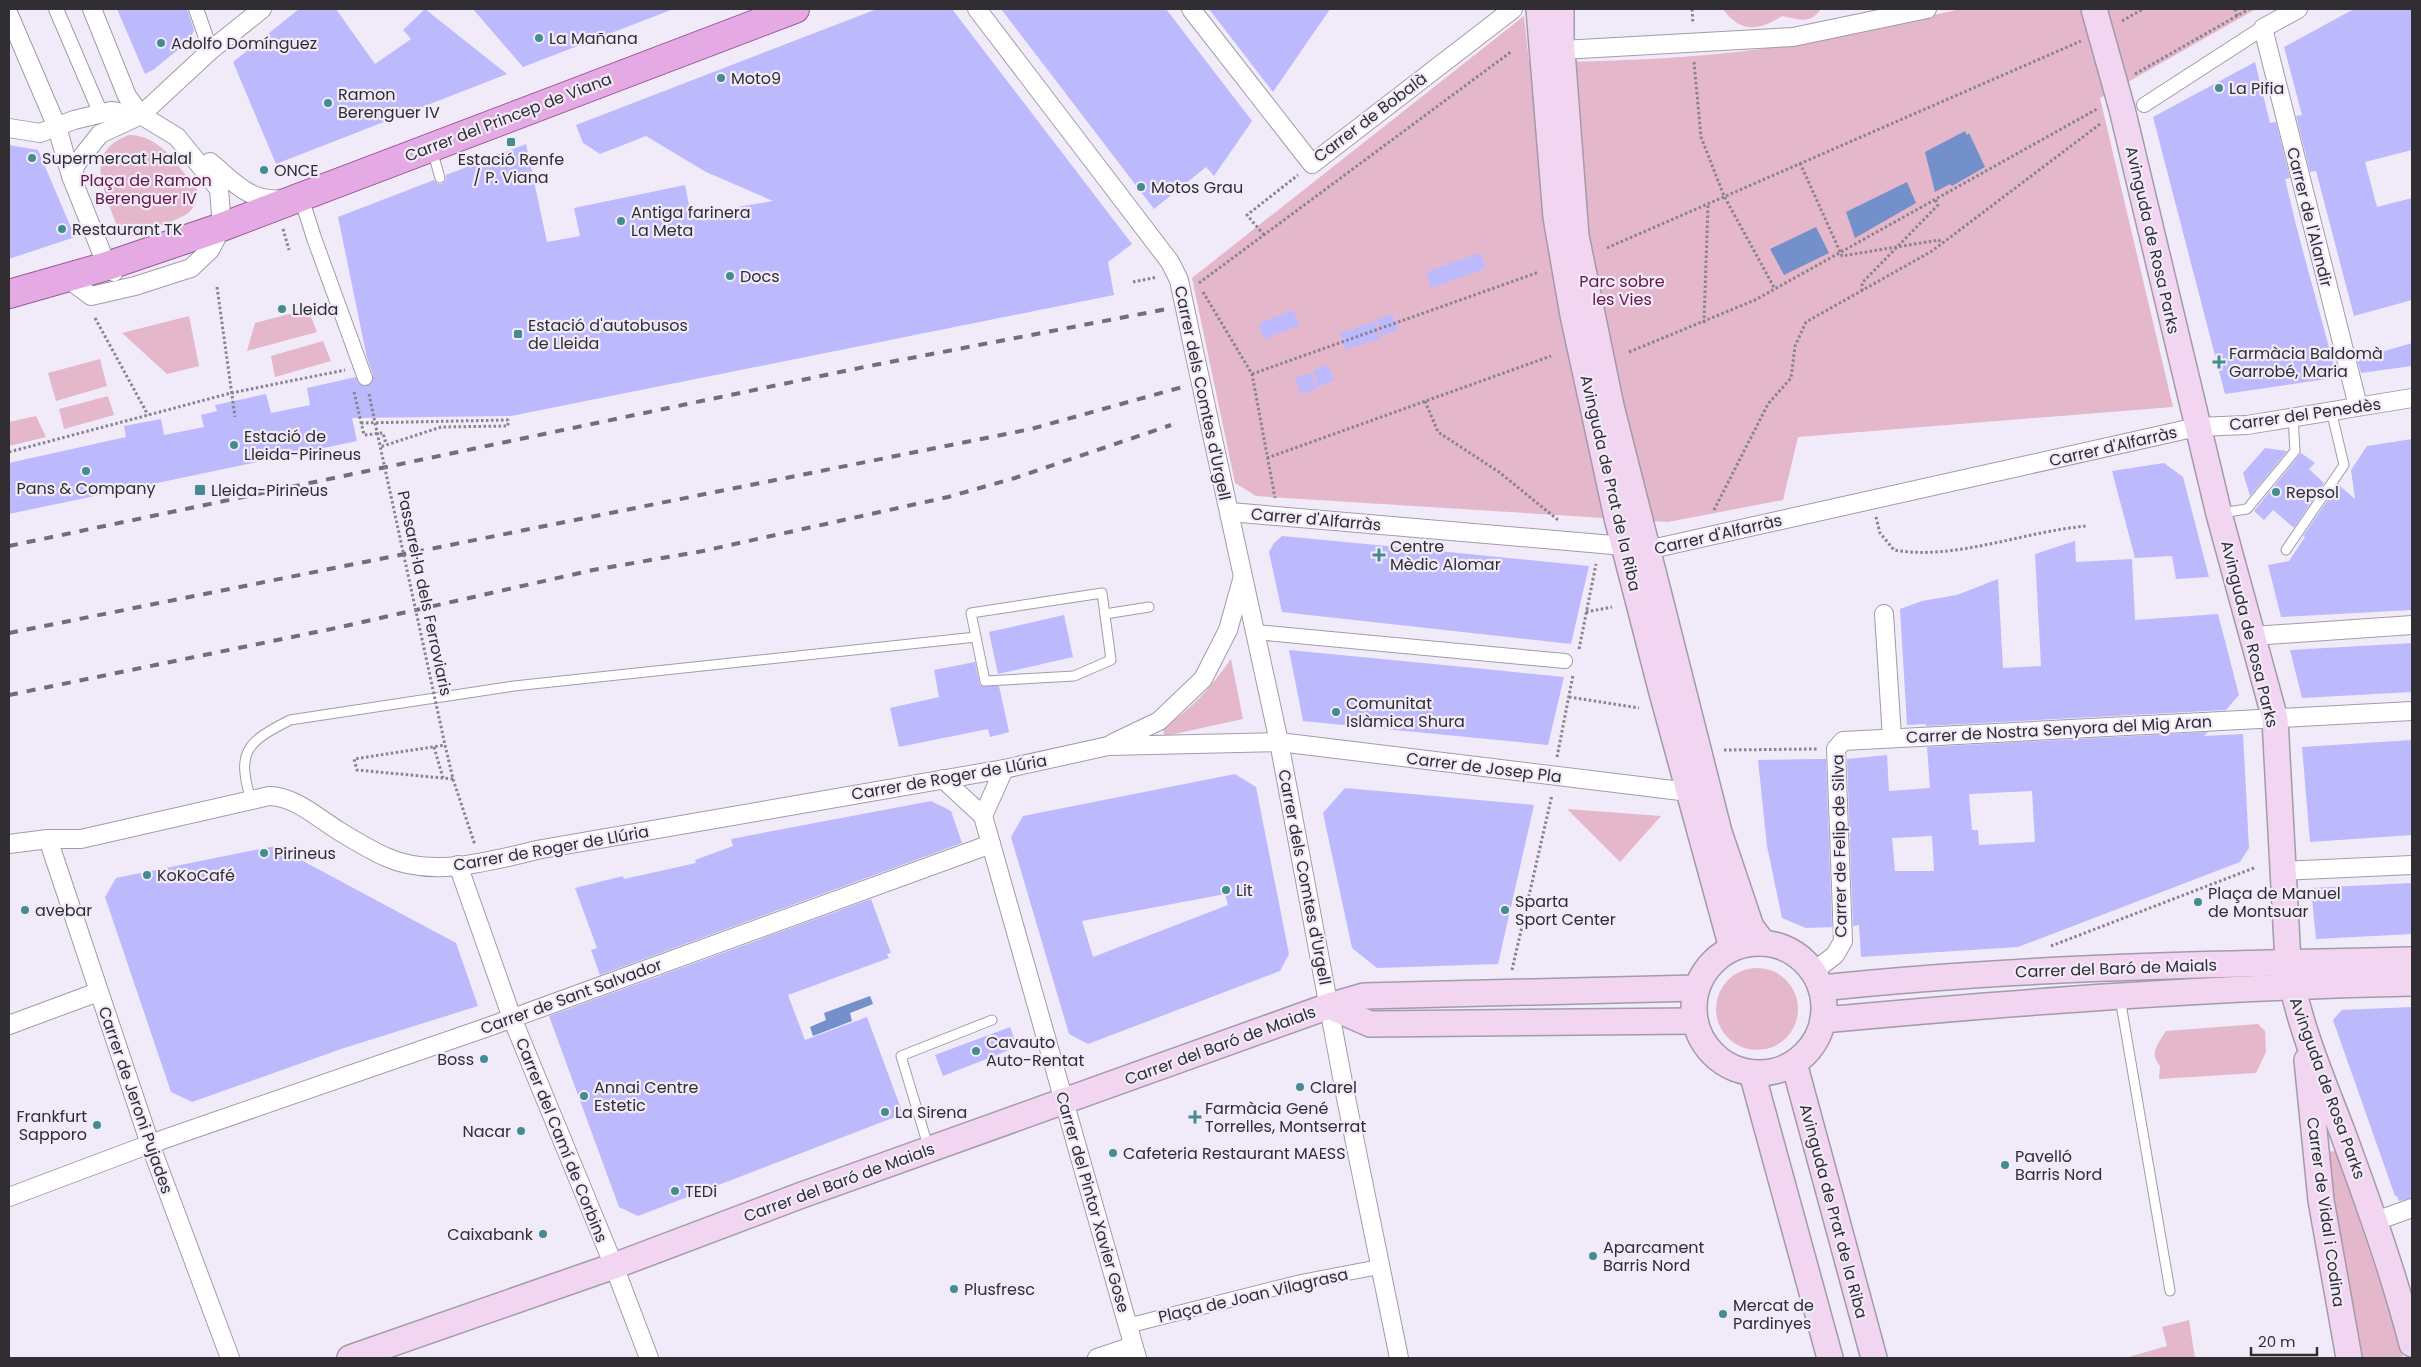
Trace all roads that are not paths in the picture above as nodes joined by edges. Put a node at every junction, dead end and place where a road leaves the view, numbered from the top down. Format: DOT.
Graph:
graph roads {
  1 [pos="56,9"];
  2 [pos="92,9"];
  3 [pos="196,9"];
  4 [pos="262,9"];
  5 [pos="795,9"];
  6 [pos="976,9"];
  7 [pos="1191,9"];
  8 [pos="1513,9"];
  9 [pos="1539,9"];
  10 [pos="1562,9"];
  11 [pos="1927,9"];
  12 [pos="2094,9"];
  13 [pos="2298,9"];
  14 [pos="9,15"];
  15 [pos="2263,28"];
  16 [pos="210,46"];
  17 [pos="1562,50"];
  18 [pos="2144,105"];
  19 [pos="98,107"];
  20 [pos="141,115"];
  21 [pos="56,127"];
  22 [pos="9,128"];
  23 [pos="432,147"];
  24 [pos="189,151"];
  25 [pos="71,176"];
  26 [pos="440,178"];
  27 [pos="301,196"];
  28 [pos="222,227"];
  29 [pos="107,266"];
  30 [pos="66,278"];
  31 [pos="135,286"];
  32 [pos="9,294"];
  33 [pos="363,373"];
  34 [pos="2412,398"];
  35 [pos="2358,406"];
  36 [pos="2331,410"];
  37 [pos="2293,417"];
  38 [pos="2197,427"];
  39 [pos="1230,512"];
  40 [pos="2219,514"];
  41 [pos="1636,549"];
  42 [pos="2286,550"];
  43 [pos="1243,577"];
  44 [pos="1148,607"];
  45 [pos="1105,614"];
  46 [pos="1884,614"];
  47 [pos="2412,625"];
  48 [pos="1255,632"];
  49 [pos="2253,636"];
  50 [pos="976,637"];
  51 [pos="1565,661"];
  52 [pos="2412,711"];
  53 [pos="2275,719"];
  54 [pos="1892,737"];
  55 [pos="1280,742"];
  56 [pos="1840,745"];
  57 [pos="1108,746"];
  58 [pos="1004,769"];
  59 [pos="943,779"];
  60 [pos="1689,792"];
  61 [pos="251,800"];
  62 [pos="983,816"];
  63 [pos="48,839"];
  64 [pos="9,844"];
  65 [pos="991,844"];
  66 [pos="458,865"];
  67 [pos="2412,865"];
  68 [pos="2283,871"];
  69 [pos="1763,943"];
  70 [pos="1732,948"];
  71 [pos="2412,960"];
  72 [pos="2290,974"];
  73 [pos="1817,980"];
  74 [pos="2412,983"];
  75 [pos="1696,988"];
  76 [pos="98,992"];
  77 [pos="2120,995"];
  78 [pos="1329,1006"];
  79 [pos="512,1018"];
  80 [pos="992,1020"];
  81 [pos="1823,1020"];
  82 [pos="1694,1021"];
  83 [pos="9,1024"];
  84 [pos="2306,1035"];
  85 [pos="1794,1063"];
  86 [pos="1752,1073"];
  87 [pos="1064,1101"];
  88 [pos="150,1144"];
  89 [pos="929,1149"];
  90 [pos="9,1197"];
  91 [pos="2412,1208"];
  92 [pos="2376,1222"];
  93 [pos="614,1266"];
  94 [pos="1379,1267"];
  95 [pos="2170,1291"];
  96 [pos="2406,1298"];
  97 [pos="1127,1326"];
  98 [pos="2412,1344"];
  99 [pos="1135,1352"];
  100 [pos="230,1358"];
  101 [pos="350,1358"];
  102 [pos="650,1358"];
  103 [pos="1097,1358"];
  104 [pos="1399,1358"];
  105 [pos="1830,1358"];
  106 [pos="1874,1358"];
  107 [pos="2349,1358"];
  1 -- 19 [label="street"];
  2 -- 20 [label="street"];
  3 -- 16 [label="street"];
  4 -- 16 [label="street"];
  5 -- 23 [label="main road, Carrer del Princep de Viana"];
  6 -- 39 [label="street, Carrer dels Comtes d'Urgell, bridge"];
  7 -- 8 [label="street, Carrer de Bobalà"];
  9 -- 41 [label="main road, Avinguda de Prat de la Riba"];
  10 -- 17 [label="main road, Avinguda de Prat de la Riba"];
  11 -- 17 [label="street"];
  12 -- 38 [label="main road, Avinguda de Rosa Parks"];
  13 -- 15 [label="street"];
  14 -- 21 [label="street"];
  15 -- 18 [label="street"];
  15 -- 35 [label="street, Carrer de l'Alandir"];
  16 -- 20 [label="street"];
  17 -- 41 [label="main road, Avinguda de Prat de la Riba"];
  20 -- 21 [label="street"];
  20 -- 24 [label="street"];
  20 -- 25 [label="street"];
  21 -- 22 [label="street"];
  21 -- 25 [label="street"];
  23 -- 26 [label="lane"];
  23 -- 27 [label="main road, Carrer del Princep de Viana"];
  24 -- 27 [label="street"];
  24 -- 28 [label="street"];
  25 -- 29 [label="street"];
  27 -- 28 [label="main road, Carrer del Princep de Viana"];
  27 -- 33 [label="street"];
  28 -- 29 [label="main road, Carrer del Princep de Viana"];
  28 -- 31 [label="street"];
  29 -- 30 [label="main road, Carrer del Princep de Viana"];
  29 -- 31 [label="street"];
  30 -- 31 [label="street"];
  30 -- 32 [label="main road, Carrer del Princep de Viana"];
  34 -- 35 [label="street, Carrer del Penedès"];
  35 -- 36 [label="street, Carrer del Penedès"];
  36 -- 37 [label="street, Carrer del Penedès"];
  36 -- 42 [label="lane"];
  37 -- 38 [label="street, Carrer del Penedès"];
  37 -- 40 [label="lane"];
  38 -- 40 [label="main road, Avinguda de Rosa Parks"];
  38 -- 41 [label="street, Carrer d'Alfarràs"];
  39 -- 41 [label="street, Carrer d'Alfarràs"];
  39 -- 43 [label="street, Carrer dels Comtes d'Urgell"];
  40 -- 49 [label="main road, Avinguda de Rosa Parks"];
  41 -- 60 [label="main road, Avinguda de Prat de la Riba"];
  41 -- 69 [label="main road, Avinguda de Prat de la Riba"];
  43 -- 48 [label="street, Carrer dels Comtes d'Urgell"];
  43 -- 57 [label="street, Carrer de Roger de Llúria"];
  44 -- 45 [label="lane"];
  45 -- 50 [label="lane"];
  45 -- 50 [label="lane"];
  46 -- 54 [label="street"];
  47 -- 49 [label="street"];
  48 -- 51 [label="street"];
  48 -- 55 [label="street, Carrer dels Comtes d'Urgell"];
  49 -- 53 [label="main road, Avinguda de Rosa Parks"];
  50 -- 61 [label="lane"];
  52 -- 53 [label="street, Carrer de Nostra Senyora del Mig Aran"];
  53 -- 54 [label="street, Carrer de Nostra Senyora del Mig Aran"];
  53 -- 68 [label="main road, Avinguda de Rosa Parks"];
  54 -- 56 [label="street, Carrer de Nostra Senyora del Mig Aran"];
  55 -- 57 [label="street, Carrer de Roger de Llúria"];
  55 -- 60 [label="street, Carrer de Josep Pla"];
  55 -- 78 [label="street, Carrer dels Comtes d'Urgell"];
  56 -- 73 [label="street, Carrer de Felip de Silva"];
  57 -- 58 [label="street, Carrer de Roger de Llúria"];
  58 -- 59 [label="street, Carrer de Roger de Llúria"];
  58 -- 62 [label="street"];
  59 -- 62 [label="street"];
  59 -- 66 [label="street, Carrer de Roger de Llúria"];
  60 -- 70 [label="main road, Avinguda de Prat de la Riba"];
  61 -- 63 [label="street, Carrer de Roger de Llúria"];
  61 -- 66 [label="street, Carrer de Roger de Llúria"];
  62 -- 65 [label="street, Carrer del Pintor Xavier Gose"];
  63 -- 64 [label="street, Carrer de Roger de Llúria"];
  63 -- 76 [label="street, Carrer de Jeroni Pujades"];
  65 -- 79 [label="street, Carrer de Sant Salvador"];
  65 -- 87 [label="street, Carrer del Pintor Xavier Gose"];
  66 -- 79 [label="street, Carrer del Camí de Corbins"];
  67 -- 68 [label="street"];
  68 -- 72 [label="main road, Avinguda de Rosa Parks"];
  69 -- 70 [label="main road"];
  69 -- 73 [label="main road"];
  70 -- 75 [label="main road"];
  71 -- 72 [label="main road, Carrer del Baró de Maials"];
  72 -- 73 [label="main road, Carrer del Baró de Maials"];
  72 -- 74 [label="main road, Carrer del Baró de Maials"];
  72 -- 77 [label="main road, Carrer del Baró de Maials"];
  72 -- 84 [label="main road, Avinguda de Rosa Parks"];
  73 -- 81 [label="main road"];
  75 -- 78 [label="main road, Carrer del Baró de Maials"];
  75 -- 82 [label="main road"];
  76 -- 83 [label="street"];
  76 -- 88 [label="street, Carrer de Jeroni Pujades"];
  77 -- 81 [label="main road, Carrer del Baró de Maials"];
  77 -- 95 [label="lane"];
  78 -- 82 [label="main road, Carrer del Baró de Maials"];
  78 -- 87 [label="main road, Carrer del Baró de Maials"];
  78 -- 94 [label="street, Carrer dels Comtes d'Urgell"];
  79 -- 88 [label="street, Carrer de Sant Salvador"];
  79 -- 93 [label="street, Carrer del Camí de Corbins"];
  80 -- 89 [label="lane"];
  81 -- 85 [label="main road"];
  82 -- 86 [label="main road"];
  84 -- 92 [label="main road, Avinguda de Rosa Parks"];
  84 -- 107 [label="main road, Carrer de Vidal i Codina"];
  85 -- 86 [label="main road"];
  85 -- 106 [label="main road, Avinguda de Prat de la Riba"];
  86 -- 105 [label="main road"];
  87 -- 89 [label="main road, Carrer del Baró de Maials"];
  87 -- 97 [label="street, Carrer del Pintor Xavier Gose"];
  88 -- 90 [label="street, Carrer de Sant Salvador"];
  88 -- 100 [label="street, Carrer de Jeroni Pujades"];
  89 -- 93 [label="main road, Carrer del Baró de Maials"];
  91 -- 92 [label="street"];
  92 -- 96 [label="main road, Avinguda de Rosa Parks"];
  93 -- 101 [label="main road, Carrer del Baró de Maials"];
  93 -- 102 [label="street, Carrer del Camí de Corbins"];
  94 -- 97 [label="street, Plaça de Joan Vilagrasa"];
  94 -- 104 [label="street, Carrer dels Comtes d'Urgell"];
  96 -- 98 [label="main road, Avinguda de Rosa Parks"];
  97 -- 99 [label="street, Carrer del Pintor Xavier Gose"];
  99 -- 103 [label="street"];
}
